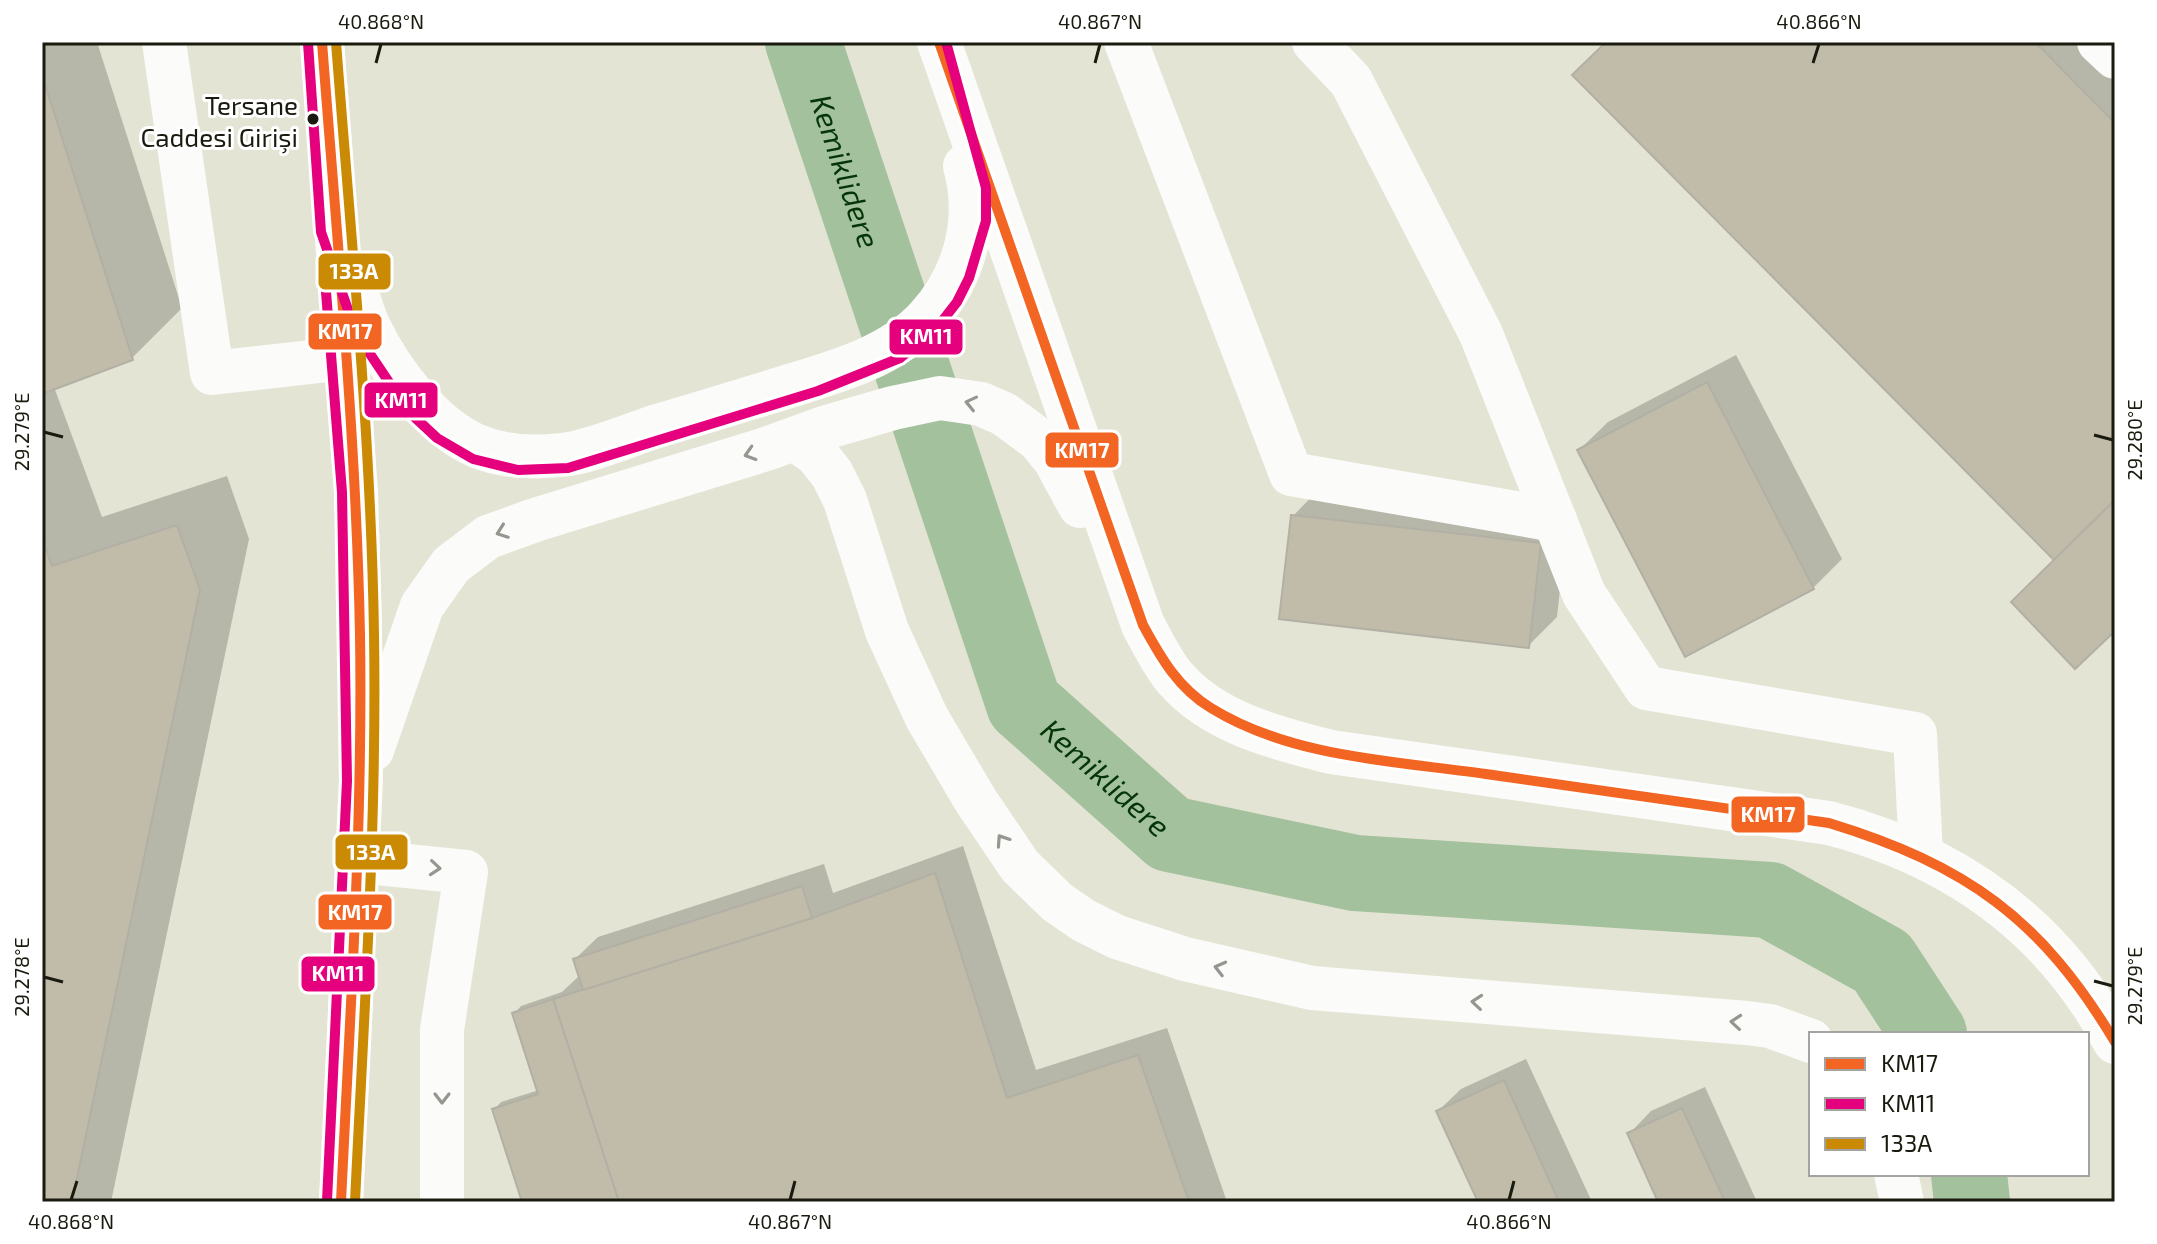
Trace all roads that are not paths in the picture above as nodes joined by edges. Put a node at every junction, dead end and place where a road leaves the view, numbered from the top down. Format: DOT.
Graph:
graph roads {
  1 [pos="164,42"];
  2 [pos="322,42"];
  3 [pos="932,42"];
  4 [pos="939,42"];
  5 [pos="1126,42"];
  6 [pos="1314,42"];
  7 [pos="2099,42"];
  8 [pos="2115,57"];
  9 [pos="335,230"];
  10 [pos="346,358"];
  11 [pos="810,433"];
  12 [pos="1555,520"];
  13 [pos="1143,625"];
  14 [pos="361,781"];
  15 [pos="1921,854"];
  16 [pos="358,861"];
  17 [pos="1809,1040"];
  18 [pos="2115,1042"];
  19 [pos="1896,1176"];
  20 [pos="341,1202"];
  21 [pos="442,1202"];
  22 [pos="1902,1202"];
  1 -- 10 [label="street"];
  2 -- 9 [label="street"];
  3 -- 9 [label="street"];
  4 -- 13 [label="street"];
  5 -- 12 [label="street"];
  6 -- 12 [label="street"];
  7 -- 8 [label="street"];
  9 -- 10 [label="street"];
  10 -- 14 [label="street"];
  13 -- 11 [label="street, one-way"];
  11 -- 14 [label="street, one-way"];
  17 -- 11 [label="street, one-way"];
  12 -- 15 [label="street"];
  13 -- 15 [label="street"];
  14 -- 16 [label="street"];
  15 -- 18 [label="street"];
  16 -- 20 [label="street"];
  16 -- 21 [label="street, one-way"];
  19 -- 22 [label="street"];
}
